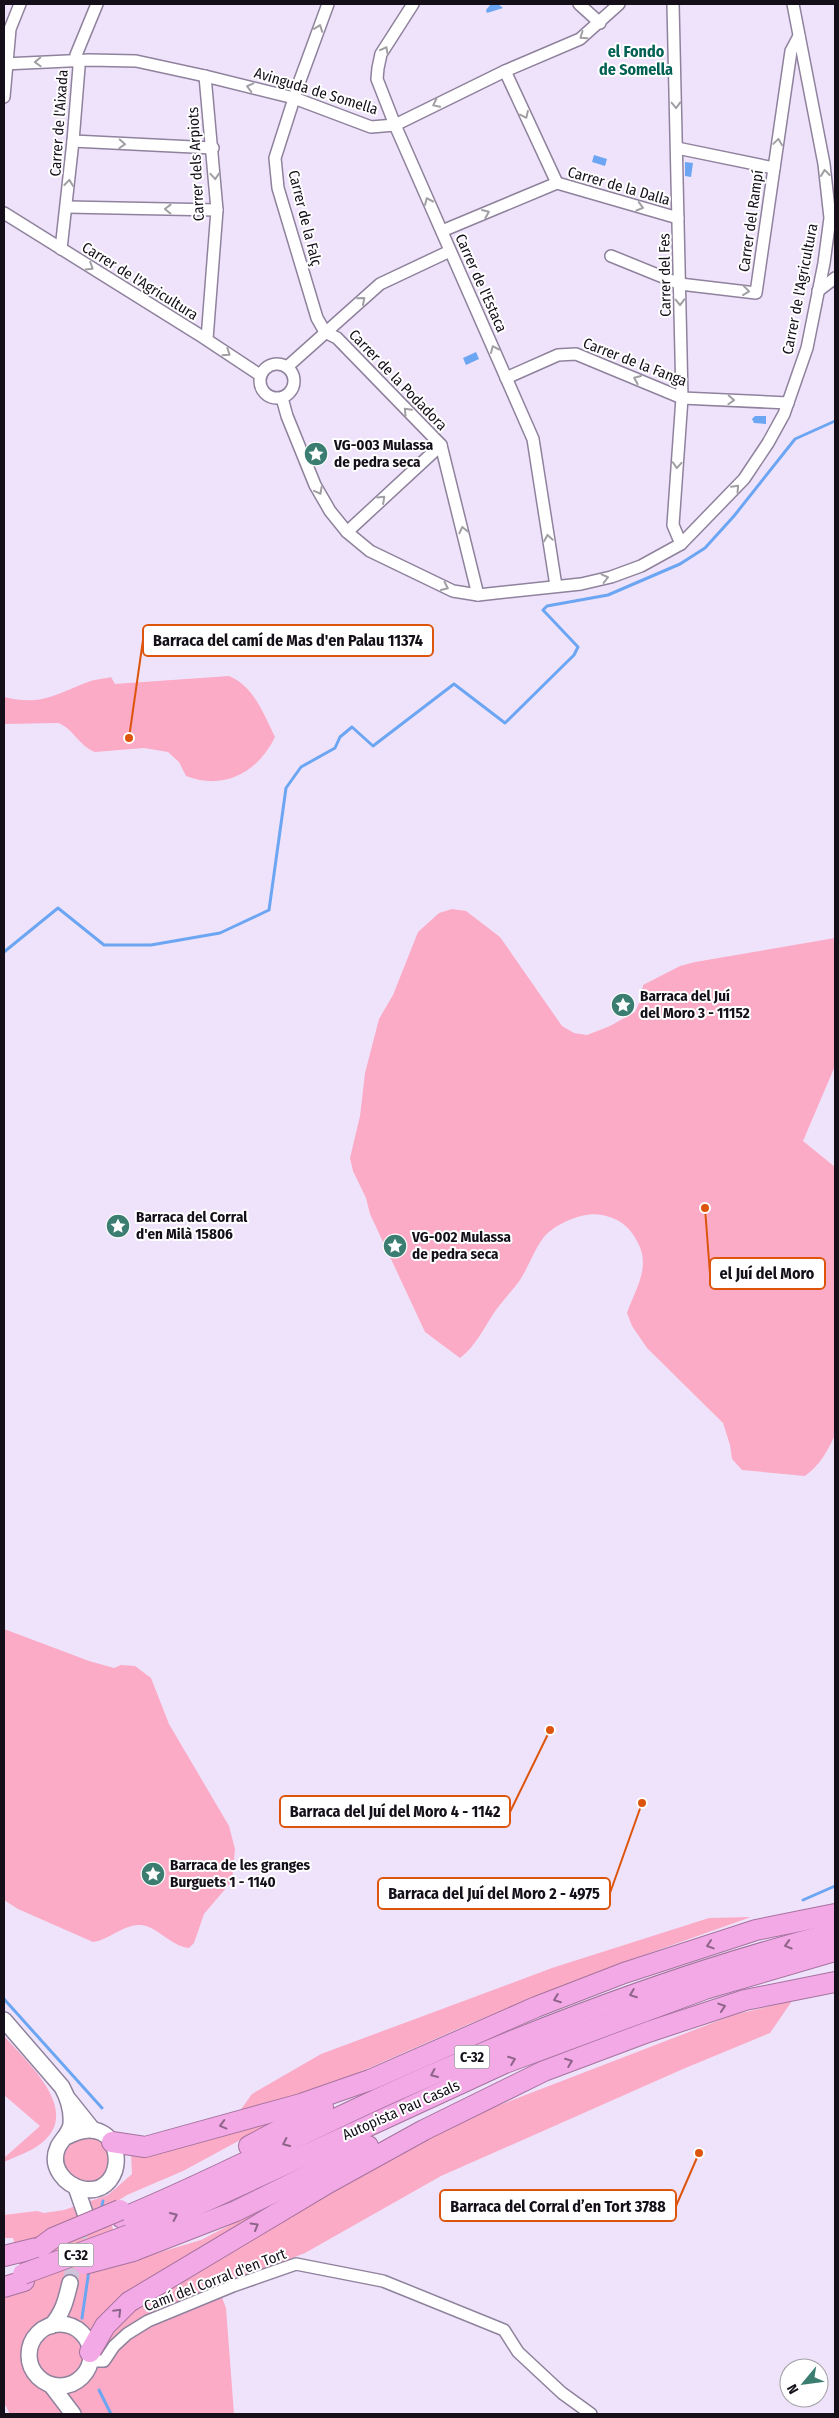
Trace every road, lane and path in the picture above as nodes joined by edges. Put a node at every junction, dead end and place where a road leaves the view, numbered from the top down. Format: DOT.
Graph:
graph roads {
  1 [pos="20,4"];
  2 [pos="97,4"];
  3 [pos="328,4"];
  4 [pos="413,4"];
  5 [pos="579,4"];
  6 [pos="620,4"];
  7 [pos="673,4"];
  8 [pos="793,4"];
  9 [pos="600,23"];
  10 [pos="799,36"];
  11 [pos="78,61"];
  12 [pos="5,64"];
  13 [pos="505,70"];
  14 [pos="205,76"];
  15 [pos="4,97"];
  16 [pos="294,98"];
  17 [pos="395,125"];
  18 [pos="73,141"];
  19 [pos="213,148"];
  20 [pos="677,148"];
  21 [pos="774,168"];
  22 [pos="557,183"];
  23 [pos="67,207"];
  24 [pos="217,210"];
  25 [pos="4,213"];
  26 [pos="678,218"];
  27 [pos="442,231"];
  28 [pos="61,249"];
  29 [pos="450,251"];
  30 [pos="611,256"];
  31 [pos="824,263"];
  32 [pos="835,271"];
  33 [pos="835,278"];
  34 [pos="680,284"];
  35 [pos="818,291"];
  36 [pos="325,332"];
  37 [pos="207,340"];
  38 [pos="287,367"];
  39 [pos="260,375"];
  40 [pos="506,378"];
  41 [pos="282,398"];
  42 [pos="682,398"];
  43 [pos="788,403"];
  44 [pos="441,445"];
  45 [pos="346,532"];
  46 [pos="681,544"];
  47 [pos="556,586"];
  48 [pos="478,595"];
  49 [pos="835,1914"];
  50 [pos="835,1933"];
  51 [pos="835,1951"];
  52 [pos="835,1971"];
  53 [pos="835,1982"];
  54 [pos="766,1994"];
  55 [pos="4,2020"];
  56 [pos="544,2071"];
  57 [pos="370,2080"];
  58 [pos="69,2100"];
  59 [pos="93,2130"];
  60 [pos="66,2137"];
  61 [pos="112,2142"];
  62 [pos="76,2188"];
  63 [pos="93,2189"];
  64 [pos="126,2228"];
  65 [pos="4,2256"];
  66 [pos="24,2278"];
  67 [pos="4,2279"];
  68 [pos="70,2283"];
  69 [pos="4,2287"];
  70 [pos="66,2304"];
  71 [pos="51,2326"];
  72 [pos="71,2326"];
  73 [pos="90,2357"];
  74 [pos="75,2382"];
  75 [pos="51,2385"];
  76 [pos="73,2414"];
  77 [pos="591,2414"];
  1 -- 12 [label="street"];
  2 -- 11 [label="street, Carrer de l'Aixada"];
  16 -- 3 [label="street, Carrer de la Falç, one-way"];
  17 -- 4 [label="street, Carrer de l'Estaca, one-way"];
  5 -- 9 [label="street"];
  6 -- 9 [label="street, Avinguda de Somella"];
  7 -- 20 [label="street, Carrer del Fes, one-way"];
  8 -- 10 [label="street, Carrer de l'Agricultura"];
  9 -- 13 [label="street, Avinguda de Somella, one-way"];
  21 -- 10 [label="street, Carrer del Rampí, one-way"];
  31 -- 10 [label="street, Carrer de l'Agricultura, one-way"];
  11 -- 12 [label="street, Avinguda de Somella, one-way"];
  11 -- 14 [label="street, Avinguda de Somella"];
  11 -- 18 [label="street, Carrer de l'Aixada"];
  12 -- 15 [label="street"];
  13 -- 17 [label="street, Avinguda de Somella, one-way"];
  13 -- 22 [label="street, one-way"];
  16 -- 14 [label="street, Avinguda de Somella, one-way"];
  14 -- 19 [label="street, Carrer dels Arpiots"];
  16 -- 17 [label="street, Avinguda de Somella"];
  16 -- 36 [label="street, Carrer de la Falç"];
  27 -- 17 [label="street, Carrer de l'Estaca, one-way"];
  18 -- 19 [label="street, one-way"];
  23 -- 18 [label="street, Carrer de l'Aixada, one-way"];
  19 -- 24 [label="street, Carrer dels Arpiots, one-way"];
  20 -- 21 [label="street"];
  20 -- 26 [label="street, Carrer del Fes"];
  34 -- 21 [label="street, Carrer del Rampí, one-way"];
  22 -- 26 [label="street, Carrer de la Dalla, one-way"];
  27 -- 22 [label="street, Carrer de la Dalla, one-way"];
  24 -- 23 [label="street, one-way"];
  23 -- 28 [label="street, Carrer de l'Aixada"];
  24 -- 37 [label="street, Carrer dels Arpiots"];
  25 -- 28 [label="street, Carrer de l'Agricultura"];
  26 -- 34 [label="street, Carrer del Fes"];
  27 -- 29 [label="street, Carrer de l'Estaca"];
  28 -- 37 [label="street, Carrer de l'Agricultura, one-way"];
  36 -- 29 [label="street, one-way"];
  40 -- 29 [label="street, Carrer de l'Estaca, one-way"];
  30 -- 34 [label="street, Carrer del Rampí"];
  31 -- 32 [label="street"];
  31 -- 35 [label="street, Carrer de l'Agricultura"];
  33 -- 35 [label="street"];
  34 -- 42 [label="street, Carrer del Fes, one-way"];
  35 -- 43 [label="street, Carrer de l'Agricultura"];
  36 -- 38 [label="street"];
  44 -- 36 [label="street, Carrer de la Podadora, one-way"];
  37 -- 39 [label="street, Carrer de l'Agricultura, one-way"];
  38 -- 39 [label="street"];
  38 -- 41 [label="street"];
  39 -- 41 [label="street"];
  42 -- 40 [label="street, Carrer de la Fanga, one-way"];
  47 -- 40 [label="street, Carrer de l'Estaca, one-way"];
  41 -- 45 [label="street, Carrer de l'Agricultura, one-way"];
  42 -- 43 [label="street, Carrer de la Fanga, one-way"];
  42 -- 46 [label="street, Carrer del Fes, one-way"];
  46 -- 43 [label="street, Carrer de l'Agricultura, one-way"];
  45 -- 44 [label="street, Carrer de la Podadora, one-way"];
  48 -- 44 [label="street, one-way"];
  45 -- 48 [label="street, Carrer de l'Agricultura, one-way"];
  47 -- 46 [label="street, Carrer de l'Agricultura, one-way"];
  47 -- 48 [label="street, Carrer de l'Agricultura"];
  49 -- 57 [label="highway, one-way"];
  50 -- 64 [label="highway, Autopista Pau Casals / C-32, one-way"];
  64 -- 51 [label="highway, Autopista Pau Casals / C-32, one-way"];
  52 -- 54 [label="highway"];
  53 -- 54 [label="highway"];
  56 -- 54 [label="highway, one-way"];
  55 -- 58 [label="street"];
  56 -- 64 [label="highway"];
  73 -- 56 [label="highway, one-way"];
  57 -- 61 [label="highway, one-way"];
  57 -- 64 [label="highway"];
  58 -- 59 [label="street"];
  58 -- 60 [label="street"];
  59 -- 60 [label="street"];
  59 -- 61 [label="street"];
  60 -- 62 [label="street"];
  61 -- 63 [label="street"];
  62 -- 63 [label="street"];
  62 -- 63 [label="street"];
  64 -- 65 [label="highway, Autopista Pau Casals / C-32, bridge"];
  64 -- 66 [label="highway, Autopista Pau Casals / C-32, bridge"];
  66 -- 67 [label="highway, Autopista Pau Casals / C-32"];
  66 -- 69 [label="highway"];
  68 -- 70 [label="street"];
  70 -- 71 [label="street"];
  70 -- 72 [label="street"];
  71 -- 72 [label="street"];
  71 -- 75 [label="street"];
  72 -- 73 [label="street"];
  73 -- 74 [label="street"];
  73 -- 77 [label="street, Camí del Corral d'en Tort"];
  74 -- 75 [label="street"];
  74 -- 76 [label="street"];
  75 -- 76 [label="street"];
}
